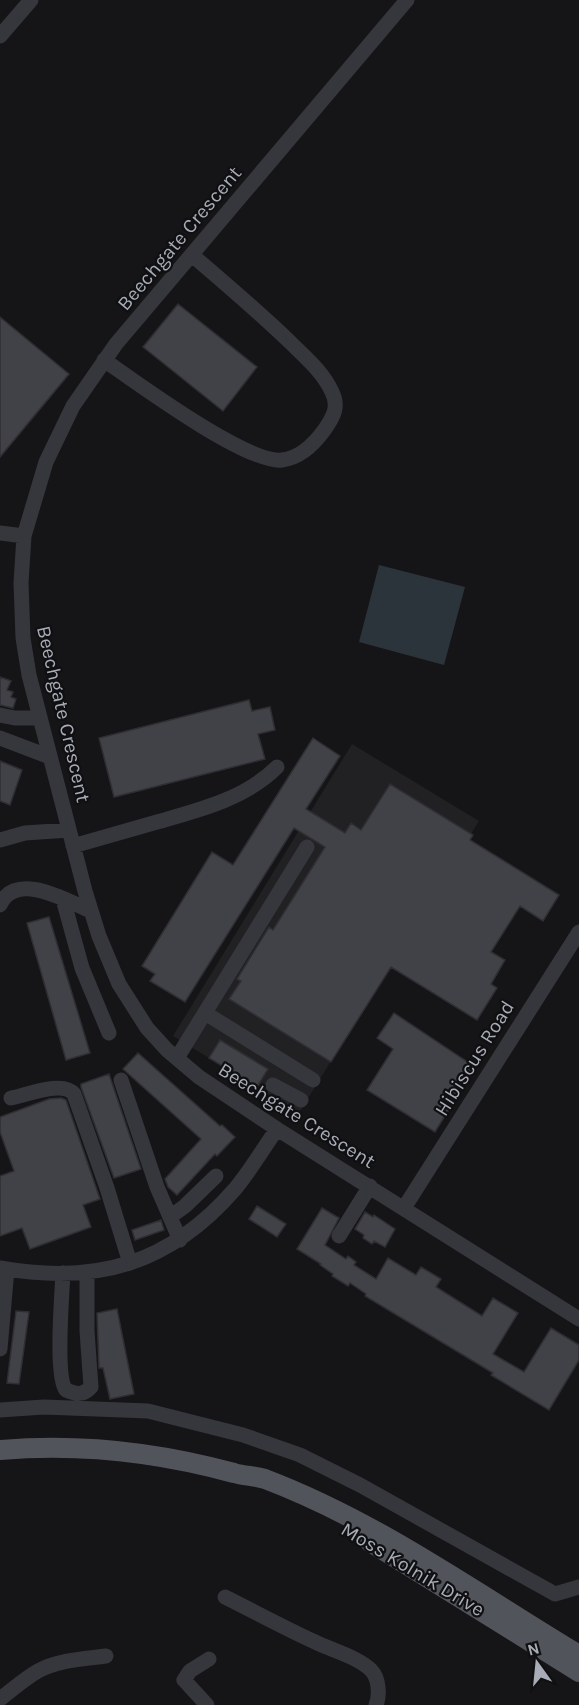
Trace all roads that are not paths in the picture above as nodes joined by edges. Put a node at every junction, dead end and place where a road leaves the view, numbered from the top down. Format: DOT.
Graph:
graph roads {
  1 [pos="31,0"];
  2 [pos="407,0"];
  3 [pos="0,36"];
  4 [pos="192,255"];
  5 [pos="104,360"];
  6 [pos="0,533"];
  7 [pos="24,536"];
  8 [pos="0,715"];
  9 [pos="40,718"];
  10 [pos="0,738"];
  11 [pos="50,757"];
  12 [pos="277,767"];
  13 [pos="69,830"];
  14 [pos="0,840"];
  15 [pos="73,846"];
  16 [pos="307,847"];
  17 [pos="63,899"];
  18 [pos="0,905"];
  19 [pos="91,911"];
  20 [pos="576,942"];
  21 [pos="205,1013"];
  22 [pos="109,1033"];
  23 [pos="177,1058"];
  24 [pos="121,1080"];
  25 [pos="273,1085"];
  26 [pos="11,1098"];
  27 [pos="277,1129"];
  28 [pos="216,1176"];
  29 [pos="370,1186"];
  30 [pos="404,1208"];
  31 [pos="170,1217"];
  32 [pos="339,1236"];
  33 [pos="180,1240"];
  34 [pos="130,1263"];
  35 [pos="4,1269"];
  36 [pos="63,1273"];
  37 [pos="87,1273"];
  38 [pos="579,1319"];
  39 [pos="0,1349"];
  40 [pos="0,1410"];
  41 [pos="0,1450"];
  42 [pos="242,1475"];
  43 [pos="579,1587"];
  44 [pos="225,1597"];
  45 [pos="557,1641"];
  46 [pos="579,1646"];
  47 [pos="579,1655"];
  48 [pos="106,1656"];
  49 [pos="209,1659"];
  50 [pos="579,1672"];
  51 [pos="0,1699"];
  52 [pos="377,1703"];
  53 [pos="207,1705"];
  1 -- 3 [label="street"];
  2 -- 4 [label="street, Beechgate Crescent"];
  4 -- 5 [label="street, Beechgate Crescent"];
  4 -- 5 [label="street"];
  5 -- 7 [label="street, Beechgate Crescent"];
  6 -- 7 [label="street"];
  7 -- 9 [label="street, Beechgate Crescent"];
  8 -- 9 [label="street"];
  9 -- 11 [label="street, Beechgate Crescent"];
  10 -- 11 [label="street"];
  11 -- 13 [label="street, Beechgate Crescent"];
  12 -- 15 [label="street"];
  13 -- 14 [label="street"];
  13 -- 15 [label="street, Beechgate Crescent"];
  15 -- 19 [label="street, Beechgate Crescent"];
  16 -- 21 [label="street"];
  17 -- 18 [label="street"];
  17 -- 19 [label="street"];
  17 -- 22 [label="street"];
  19 -- 23 [label="street, Beechgate Crescent"];
  20 -- 30 [label="street, Hibiscus Road"];
  21 -- 23 [label="street"];
  21 -- 25 [label="street"];
  23 -- 27 [label="street, Beechgate Crescent"];
  24 -- 31 [label="street"];
  26 -- 34 [label="street"];
  27 -- 29 [label="street, Beechgate Crescent"];
  27 -- 33 [label="street"];
  28 -- 31 [label="street"];
  29 -- 30 [label="street, Beechgate Crescent"];
  29 -- 32 [label="street"];
  30 -- 38 [label="street, Beechgate Crescent"];
  31 -- 33 [label="street"];
  33 -- 34 [label="street"];
  34 -- 37 [label="street"];
  35 -- 36 [label="street"];
  35 -- 39 [label="street"];
  36 -- 37 [label="street"];
  36 -- 37 [label="street"];
  40 -- 43 [label="street"];
  41 -- 42 [label="main road, Moss Kolnik Drive"];
  42 -- 45 [label="main road, Moss Kolnik Drive"];
  42 -- 50 [label="main road, Moss Kolnik Drive"];
  44 -- 52 [label="street"];
  45 -- 46 [label="main road"];
  45 -- 47 [label="main road, Moss Kolnik Drive"];
  48 -- 51 [label="street"];
  49 -- 53 [label="street"];
}
